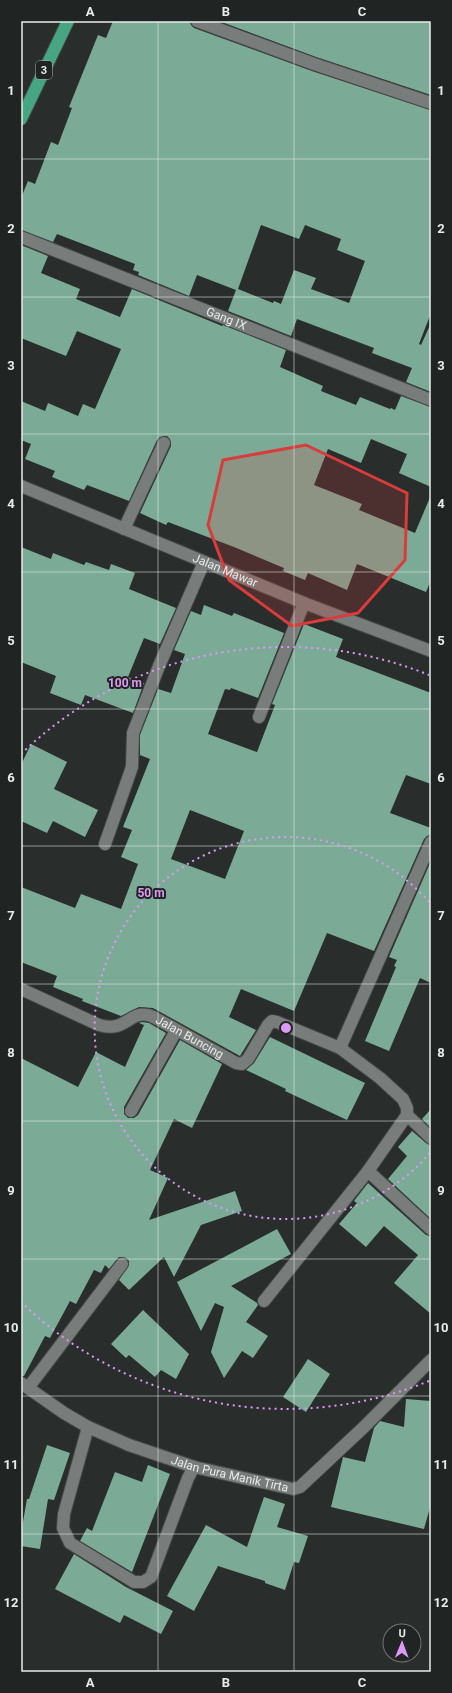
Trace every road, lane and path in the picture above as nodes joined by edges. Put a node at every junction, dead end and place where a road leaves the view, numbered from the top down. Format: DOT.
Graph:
graph roads {
  1 [pos="68,21"];
  2 [pos="197,21"];
  3 [pos="431,103"];
  4 [pos="21,119"];
  5 [pos="21,237"];
  6 [pos="431,400"];
  7 [pos="164,443"];
  8 [pos="21,486"];
  9 [pos="124,528"];
  10 [pos="204,562"];
  11 [pos="304,603"];
  12 [pos="431,651"];
  13 [pos="259,717"];
  14 [pos="431,842"];
  15 [pos="106,844"];
  16 [pos="21,989"];
  17 [pos="176,1030"];
  18 [pos="340,1048"];
  19 [pos="131,1111"];
  20 [pos="407,1115"];
  21 [pos="431,1138"];
  22 [pos="368,1171"];
  23 [pos="431,1229"];
  24 [pos="122,1264"];
  25 [pos="264,1301"];
  26 [pos="431,1360"];
  27 [pos="24,1386"];
  28 [pos="88,1427"];
  29 [pos="194,1467"];
  1 -- 4 [label="highway, 3"];
  2 -- 3 [label="street"];
  5 -- 6 [label="street, Gang IX"];
  7 -- 9 [label="street"];
  8 -- 9 [label="street, Jalan Mawar"];
  9 -- 10 [label="street, Jalan Mawar"];
  10 -- 11 [label="street, Jalan Mawar"];
  10 -- 15 [label="street"];
  11 -- 12 [label="street, Jalan Mawar"];
  11 -- 13 [label="street"];
  14 -- 18 [label="street"];
  16 -- 17 [label="street, Jalan Buncing"];
  17 -- 18 [label="street, Jalan Buncing"];
  17 -- 19 [label="street"];
  18 -- 20 [label="street"];
  20 -- 21 [label="street"];
  20 -- 22 [label="street"];
  22 -- 23 [label="street"];
  22 -- 25 [label="street"];
  24 -- 27 [label="street"];
  26 -- 29 [label="street, Jalan Pura Manik Tirta"];
  27 -- 28 [label="street, Jalan Pura Manik Tirta"];
  28 -- 29 [label="street, Jalan Pura Manik Tirta"];
  28 -- 29 [label="street"];
}
